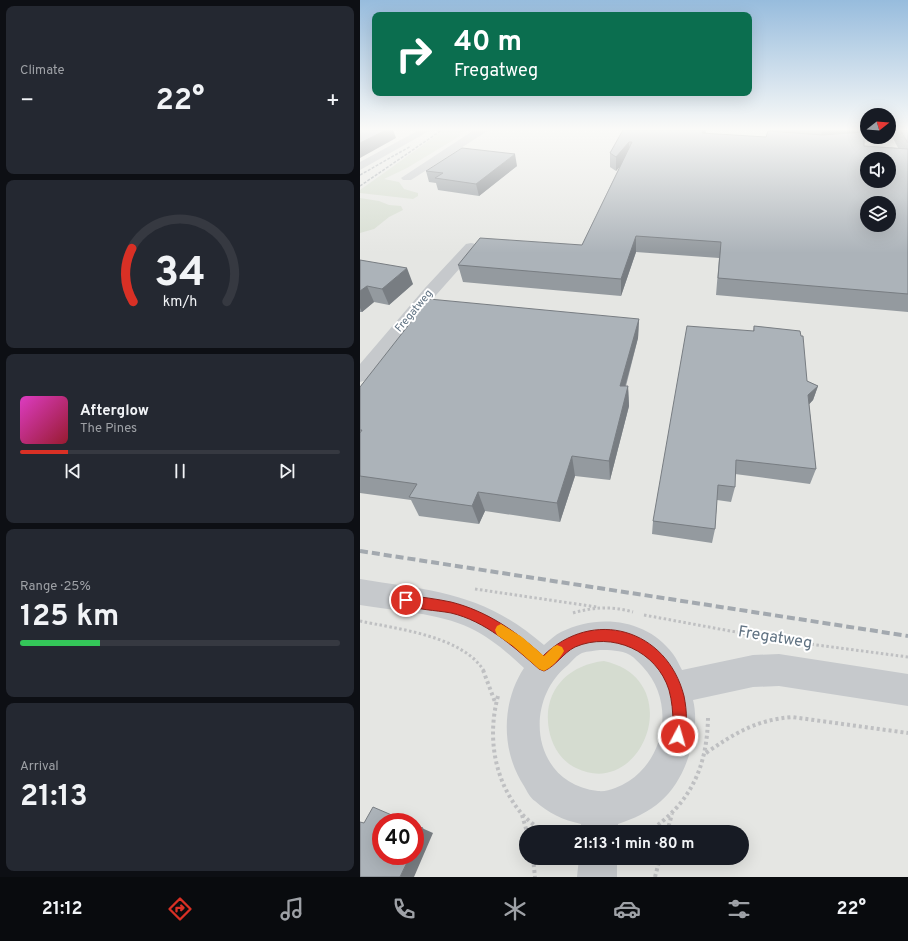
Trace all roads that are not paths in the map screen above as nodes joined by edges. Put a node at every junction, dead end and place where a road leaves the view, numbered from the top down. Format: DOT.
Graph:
graph roads {
  1 [pos="418,171"];
  2 [pos="407,178"];
  3 [pos="471,248"];
  4 [pos="360,376"];
  5 [pos="360,592"];
  6 [pos="544,665"];
  7 [pos="675,688"];
  8 [pos="908,690"];
  9 [pos="600,820"];
  10 [pos="598,865"];
  11 [pos="597,877"];
  1 -- 2 [label="street"];
  3 -- 4 [label="street, Fregatweg"];
  5 -- 6 [label="street"];
  6 -- 7 [label="street"];
  6 -- 9 [label="street"];
  7 -- 8 [label="street"];
  7 -- 9 [label="street"];
  10 -- 11 [label="street"];
}
